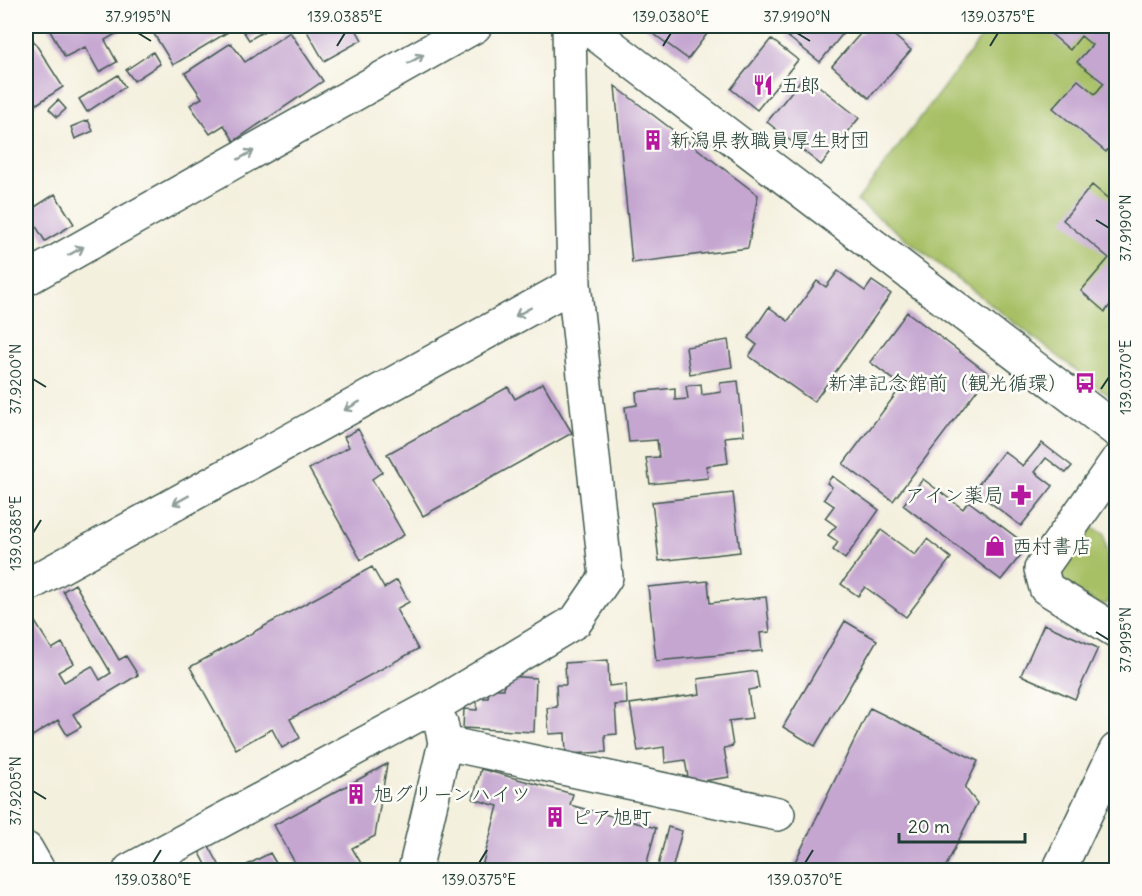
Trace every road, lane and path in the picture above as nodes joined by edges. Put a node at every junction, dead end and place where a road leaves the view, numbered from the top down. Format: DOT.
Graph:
graph roads {
  1 [pos="475,26"];
  2 [pos="569,26"];
  3 [pos="585,26"];
  4 [pos="26,279"];
  5 [pos="574,284"];
  6 [pos="1116,430"];
  7 [pos="1116,462"];
  8 [pos="26,586"];
  9 [pos="1116,631"];
  10 [pos="436,705"];
  11 [pos="446,743"];
  12 [pos="1116,750"];
  13 [pos="778,814"];
  14 [pos="26,849"];
  15 [pos="38,870"];
  16 [pos="130,870"];
  17 [pos="415,870"];
  18 [pos="1059,870"];
  4 -- 1 [label="street, one-way"];
  2 -- 5 [label="street"];
  3 -- 6 [label="street"];
  5 -- 8 [label="street, one-way"];
  5 -- 10 [label="street"];
  7 -- 9 [label="street"];
  10 -- 11 [label="street"];
  10 -- 16 [label="street"];
  11 -- 13 [label="street"];
  11 -- 17 [label="street"];
  12 -- 18 [label="street"];
  14 -- 15 [label="street"];
}
